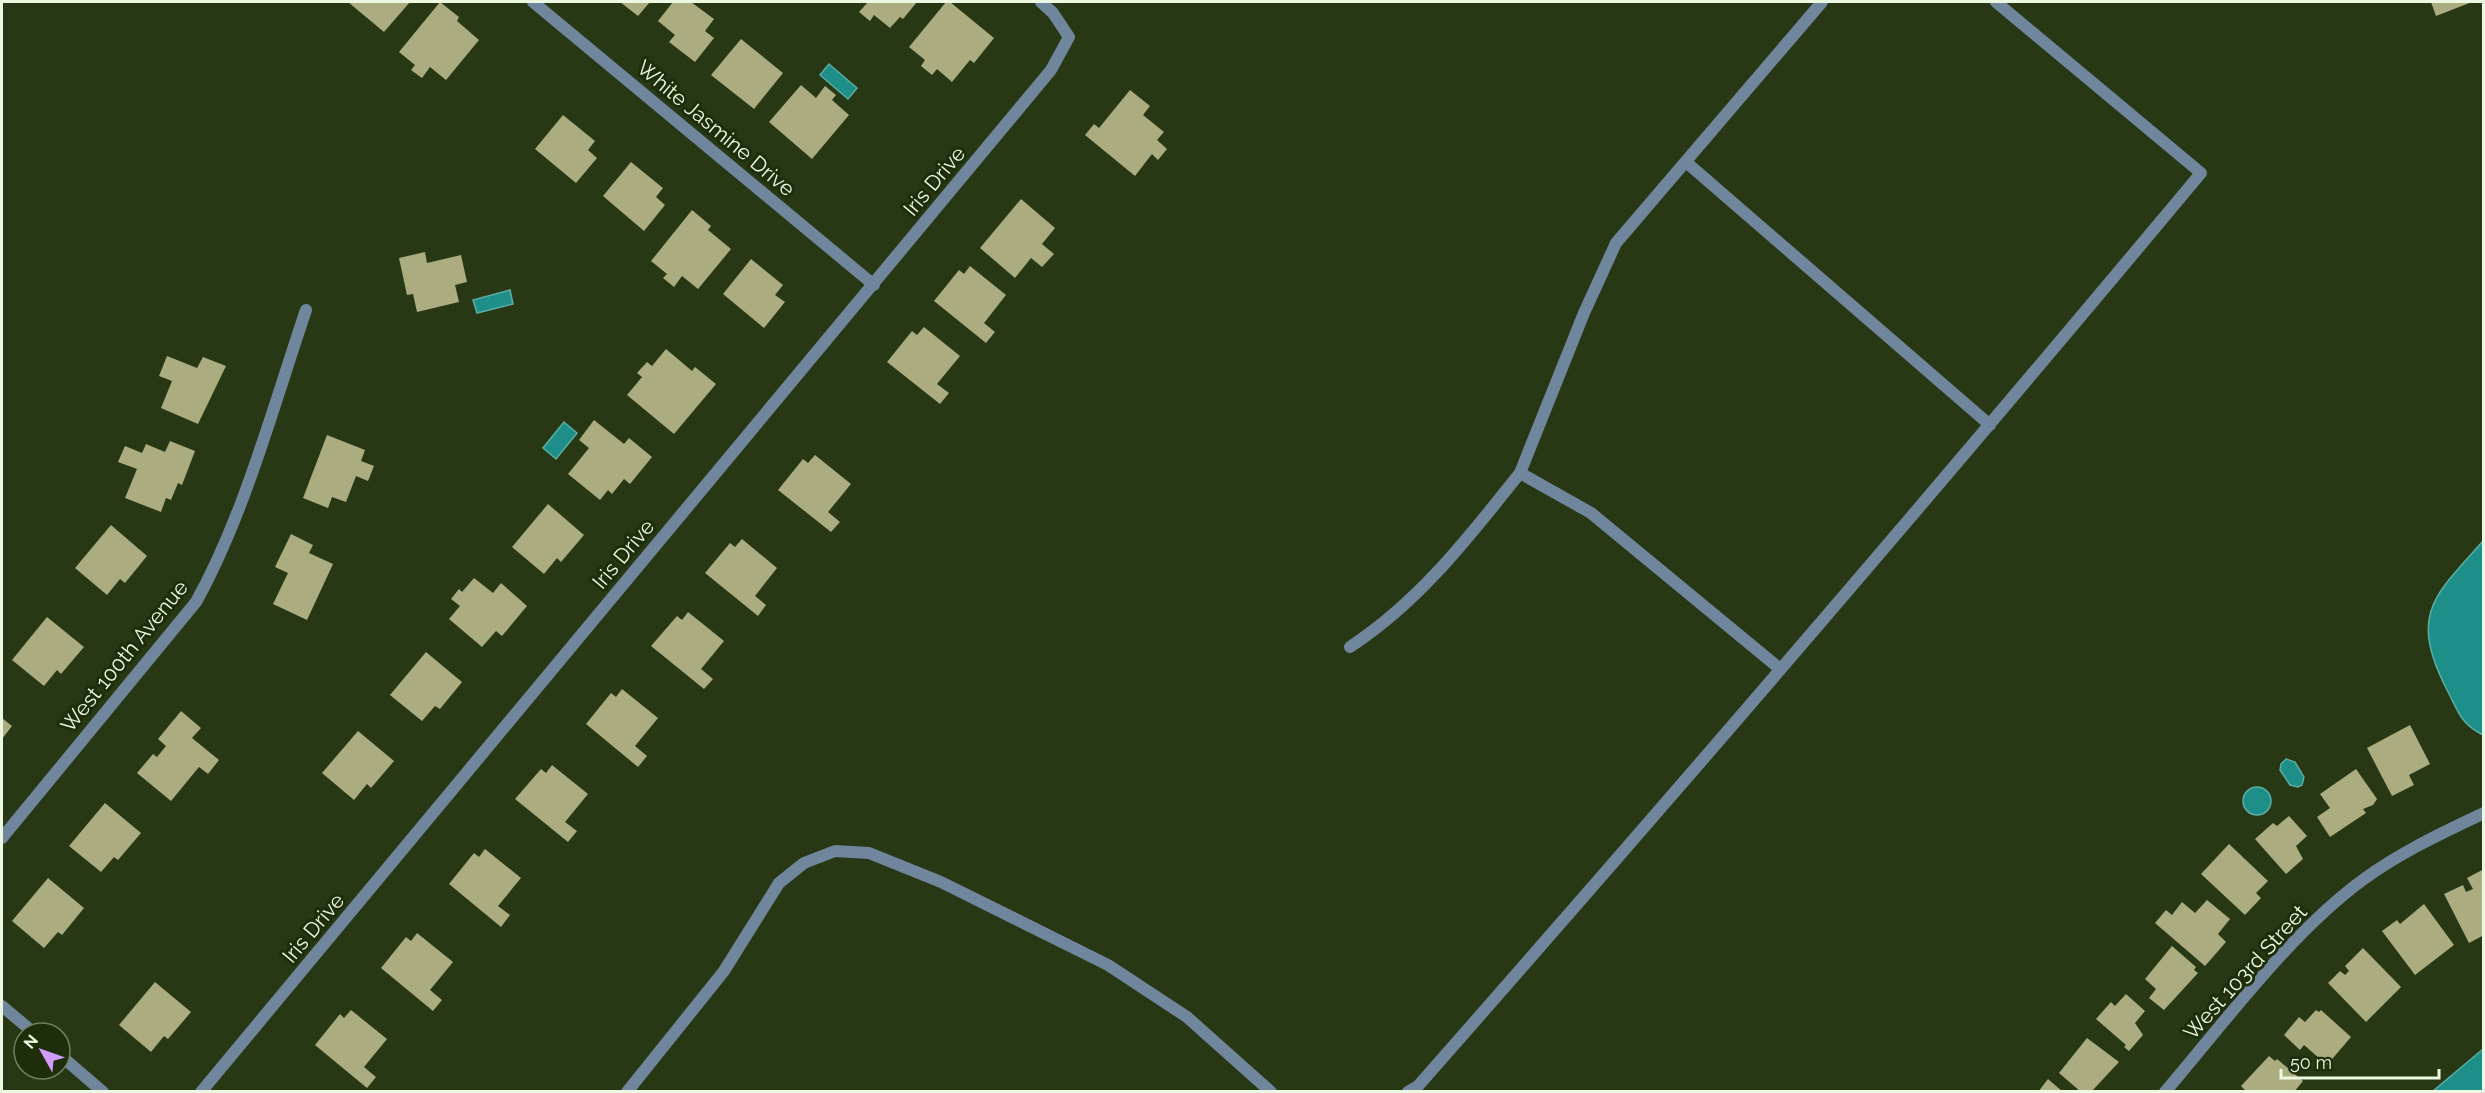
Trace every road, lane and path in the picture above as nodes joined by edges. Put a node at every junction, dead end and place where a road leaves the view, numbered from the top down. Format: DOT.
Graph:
graph roads {
  1 [pos="532,2"];
  2 [pos="1041,2"];
  3 [pos="1822,2"];
  4 [pos="1996,2"];
  5 [pos="1686,162"];
  6 [pos="874,285"];
  7 [pos="306,310"];
  8 [pos="1990,425"];
  9 [pos="1520,473"];
  10 [pos="1350,647"];
  11 [pos="1779,668"];
  12 [pos="2484,813"];
  13 [pos="2,838"];
  14 [pos="2,1006"];
  15 [pos="20,1021"];
  16 [pos="72,1065"];
  17 [pos="103,1092"];
  18 [pos="201,1092"];
  19 [pos="627,1092"];
  20 [pos="1271,1092"];
  21 [pos="1408,1092"];
  22 [pos="2165,1092"];
  1 -- 6 [label="street, White Jasmine Drive"];
  2 -- 6 [label="street, Iris Drive"];
  3 -- 5 [label="street"];
  4 -- 8 [label="street"];
  5 -- 8 [label="street"];
  5 -- 9 [label="street"];
  6 -- 18 [label="street, Iris Drive"];
  7 -- 13 [label="street, West 100th Avenue"];
  8 -- 11 [label="street"];
  9 -- 10 [label="street"];
  9 -- 11 [label="street"];
  11 -- 21 [label="street"];
  12 -- 22 [label="street, West 103rd Street"];
  14 -- 15 [label="street"];
  16 -- 17 [label="street"];
  19 -- 20 [label="street"];
}
